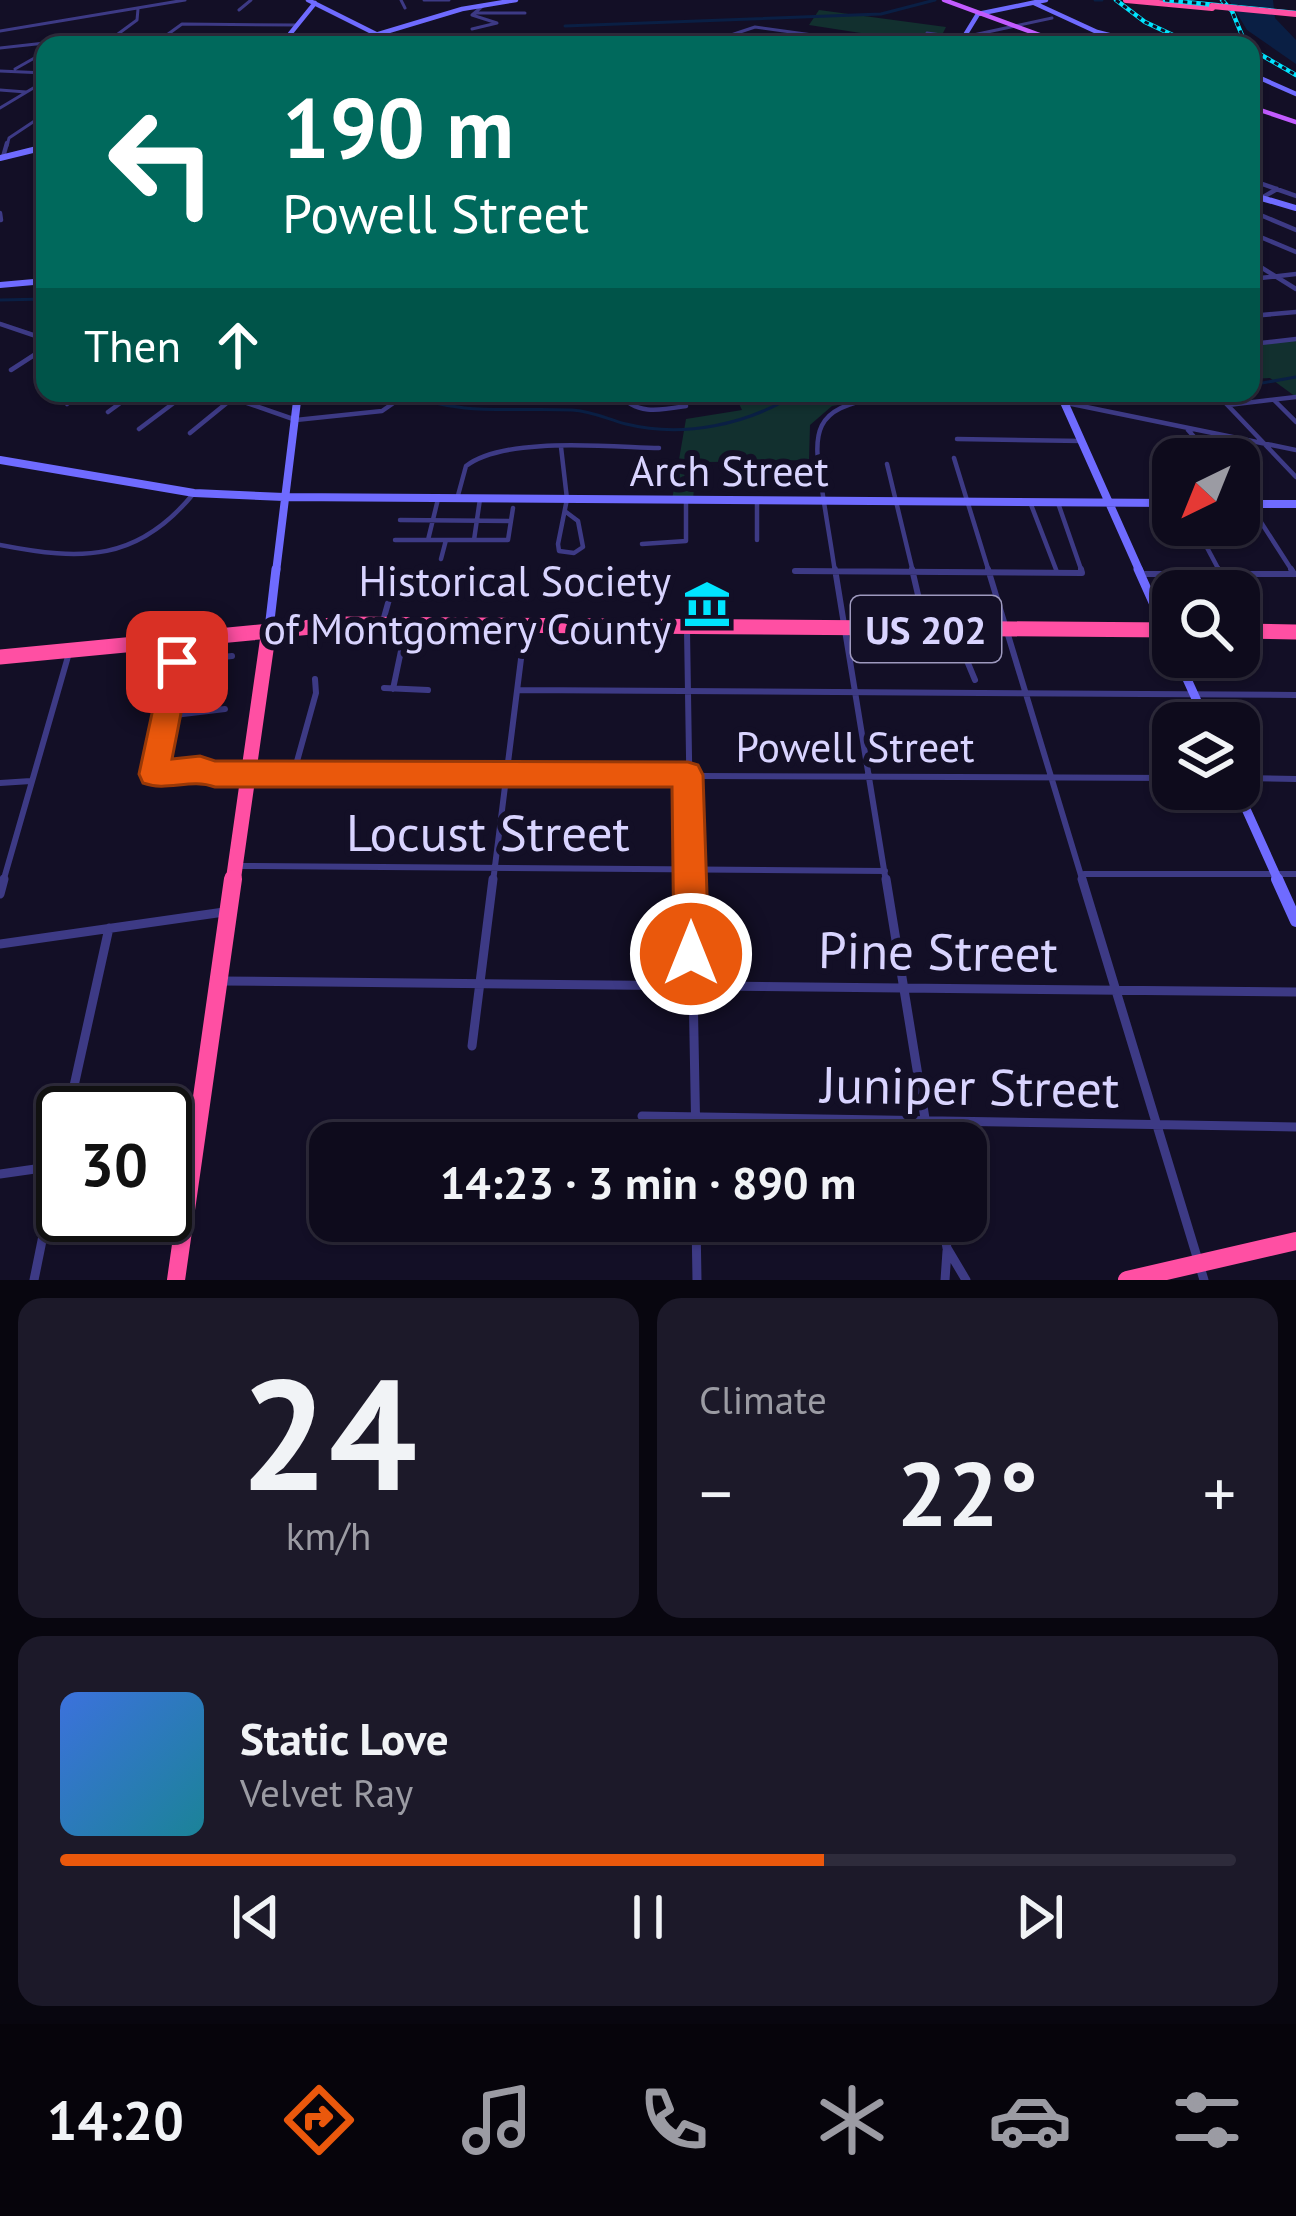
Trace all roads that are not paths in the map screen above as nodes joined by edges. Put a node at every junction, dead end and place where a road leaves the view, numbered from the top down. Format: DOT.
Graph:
graph roads {
  1 [pos="185,0"];
  2 [pos="251,0"];
  3 [pos="401,0"];
  4 [pos="424,0"];
  5 [pos="450,0"];
  6 [pos="512,0"];
  7 [pos="944,0"];
  8 [pos="1045,0"];
  9 [pos="1126,0"];
  10 [pos="1146,0"];
  11 [pos="311,2"];
  12 [pos="1034,3"];
  13 [pos="484,5"];
  14 [pos="1212,7"];
  15 [pos="405,8"];
  16 [pos="138,9"];
  17 [pos="238,10"];
  18 [pos="457,10"];
  19 [pos="472,12"];
  20 [pos="525,13"];
  21 [pos="978,14"];
  22 [pos="1296,15"];
  23 [pos="1052,18"];
  24 [pos="298,25"];
  25 [pos="472,28"];
  26 [pos="1022,28"];
  27 [pos="0,31"];
  28 [pos="927,33"];
  29 [pos="117,35"];
  30 [pos="376,35"];
  31 [pos="108,36"];
  32 [pos="166,36"];
  33 [pos="288,36"];
  34 [pos="317,36"];
  35 [pos="373,36"];
  36 [pos="724,36"];
  37 [pos="820,36"];
  38 [pos="942,36"];
  39 [pos="964,36"];
  40 [pos="982,36"];
  41 [pos="1044,36"];
  42 [pos="1113,36"];
  43 [pos="36,44"];
  44 [pos="0,47"];
  45 [pos="36,57"];
  46 [pos="0,71"];
  47 [pos="12,71"];
  48 [pos="36,72"];
  49 [pos="1260,78"];
  50 [pos="36,86"];
  51 [pos="0,90"];
  52 [pos="27,92"];
  53 [pos="1296,93"];
  54 [pos="0,108"];
  55 [pos="1260,110"];
  56 [pos="36,120"];
  57 [pos="1296,122"];
  58 [pos="36,149"];
  59 [pos="1,158"];
  60 [pos="1260,183"];
  61 [pos="1277,189"];
  62 [pos="1296,196"];
  63 [pos="1262,198"];
  64 [pos="1260,208"];
  65 [pos="1296,208"];
  66 [pos="1296,230"];
  67 [pos="1260,237"];
  68 [pos="1296,252"];
  69 [pos="1260,267"];
  70 [pos="1296,274"];
  71 [pos="1275,277"];
  72 [pos="1260,278"];
  73 [pos="36,282"];
  74 [pos="0,285"];
  75 [pos="1296,289"];
  76 [pos="1296,312"];
  77 [pos="1260,315"];
  78 [pos="0,324"];
  79 [pos="13,328"];
  80 [pos="5,333"];
  81 [pos="36,336"];
  82 [pos="1296,339"];
  83 [pos="1260,343"];
  84 [pos="36,354"];
  85 [pos="11,370"];
  86 [pos="1296,398"];
  87 [pos="1274,400"];
  88 [pos="70,402"];
  89 [pos="122,402"];
  90 [pos="175,402"];
  91 [pos="228,402"];
  92 [pos="253,402"];
  93 [pos="297,402"];
  94 [pos="395,402"];
  95 [pos="625,402"];
  96 [pos="684,402"];
  97 [pos="858,402"];
  98 [pos="1064,402"];
  99 [pos="1078,402"];
  100 [pos="1225,402"];
  101 [pos="1256,402"];
  102 [pos="1260,402"];
  103 [pos="67,404"];
  104 [pos="1228,405"];
  105 [pos="108,412"];
  106 [pos="296,420"];
  107 [pos="1296,422"];
  108 [pos="139,429"];
  109 [pos="1188,430"];
  110 [pos="190,433"];
  111 [pos="1195,438"];
  112 [pos="958,440"];
  113 [pos="1082,441"];
  114 [pos="1267,446"];
  115 [pos="561,447"];
  116 [pos="659,448"];
  117 [pos="1296,450"];
  118 [pos="954,458"];
  119 [pos="0,460"];
  120 [pos="886,464"];
  121 [pos="1296,477"];
  122 [pos="194,493"];
  123 [pos="284,497"];
  124 [pos="438,499"];
  125 [pos="457,499"];
  126 [pos="480,499"];
  127 [pos="568,499"];
  128 [pos="686,500"];
  129 [pos="758,500"];
  130 [pos="825,500"];
  131 [pos="896,500"];
  132 [pos="968,502"];
  133 [pos="1030,502"];
  134 [pos="1058,502"];
  135 [pos="1108,502"];
  136 [pos="1152,503"];
  137 [pos="1260,504"];
  138 [pos="1296,504"];
  139 [pos="513,508"];
  140 [pos="566,512"];
  141 [pos="1260,516"];
  142 [pos="400,520"];
  143 [pos="434,520"];
  144 [pos="477,520"];
  145 [pos="510,521"];
  146 [pos="395,540"];
  147 [pos="428,540"];
  148 [pos="446,540"];
  149 [pos="474,540"];
  150 [pos="757,540"];
  151 [pos="642,544"];
  152 [pos="0,545"];
  153 [pos="441,559"];
  154 [pos="795,571"];
  155 [pos="835,571"];
  156 [pos="912,572"];
  157 [pos="988,572"];
  158 [pos="1058,573"];
  159 [pos="1141,574"];
  160 [pos="1152,574"];
  161 [pos="1260,575"];
  162 [pos="1296,575"];
  163 [pos="394,578"];
  164 [pos="1152,596"];
  165 [pos="381,625"];
  166 [pos="407,625"];
  167 [pos="525,626"];
  168 [pos="687,626"];
  169 [pos="846,627"];
  170 [pos="926,628"];
  171 [pos="269,629"];
  172 [pos="954,629"];
  173 [pos="1006,629"];
  174 [pos="1152,630"];
  175 [pos="1260,631"];
  176 [pos="1296,632"];
  177 [pos="155,638"];
  178 [pos="69,649"];
  179 [pos="940,652"];
  180 [pos="966,652"];
  181 [pos="988,652"];
  182 [pos="232,656"];
  183 [pos="0,657"];
  184 [pos="177,662"];
  185 [pos="1187,678"];
  186 [pos="315,679"];
  187 [pos="975,680"];
  188 [pos="428,690"];
  189 [pos="518,690"];
  190 [pos="687,692"];
  191 [pos="856,693"];
  192 [pos="1025,693"];
  193 [pos="1194,695"];
  194 [pos="1296,695"];
  195 [pos="1197,702"];
  196 [pos="225,709"];
  197 [pos="166,716"];
  198 [pos="248,771"];
  199 [pos="294,772"];
  200 [pos="508,773"];
  201 [pos="688,775"];
  202 [pos="869,776"];
  203 [pos="1051,777"];
  204 [pos="1152,778"];
  205 [pos="1260,778"];
  206 [pos="1296,779"];
  207 [pos="31,781"];
  208 [pos="0,783"];
  209 [pos="1246,810"];
  210 [pos="235,866"];
  211 [pos="495,869"];
  212 [pos="690,869"];
  213 [pos="885,871"];
  214 [pos="1082,874"];
  215 [pos="1275,874"];
  216 [pos="1296,874"];
  217 [pos="0,894"];
  218 [pos="227,911"];
  219 [pos="1296,921"];
  220 [pos="109,928"];
  221 [pos="0,944"];
  222 [pos="219,981"];
  223 [pos="481,983"];
  224 [pos="691,985"];
  225 [pos="904,987"];
  226 [pos="1116,989"];
  227 [pos="1296,992"];
  228 [pos="472,1046"];
  229 [pos="74,1086"];
  230 [pos="642,1116"];
  231 [pos="696,1118"];
  232 [pos="926,1121"];
  233 [pos="696,1122"];
  234 [pos="1157,1125"];
  235 [pos="1296,1127"];
  236 [pos="196,1140"];
  237 [pos="192,1141"];
  238 [pos="36,1169"];
  239 [pos="0,1174"];
  240 [pos="1296,1240"];
  241 [pos="43,1242"];
  242 [pos="696,1242"];
  243 [pos="946,1242"];
  244 [pos="947,1248"];
  245 [pos="1201,1272"];
  246 [pos="34,1280"];
  247 [pos="176,1280"];
  248 [pos="697,1280"];
  249 [pos="945,1280"];
  250 [pos="966,1280"];
  251 [pos="1127,1280"];
  1 -- 16 [label="street"];
  2 -- 17 [label="street"];
  3 -- 15 [label="street"];
  4 -- 5 [label="street"];
  5 -- 18 [label="street"];
  6 -- 13 [label="street"];
  7 -- 21 [label="main road"];
  8 -- 12 [label="street"];
  9 -- 14 [label="highway"];
  10 -- 14 [label="highway"];
  11 -- 24 [label="street"];
  11 -- 30 [label="street"];
  12 -- 21 [label="street"];
  12 -- 42 [label="street"];
  13 -- 18 [label="street"];
  13 -- 19 [label="street"];
  14 -- 22 [label="highway, bridge"];
  16 -- 27 [label="street"];
  16 -- 29 [label="street"];
  18 -- 30 [label="street"];
  19 -- 20 [label="street"];
  19 -- 25 [label="street"];
  21 -- 26 [label="main road"];
  21 -- 39 [label="street"];
  23 -- 26 [label="street"];
  24 -- 32 [label="street"];
  24 -- 33 [label="street"];
  26 -- 40 [label="street"];
  26 -- 41 [label="main road"];
  28 -- 38 [label="street"];
  29 -- 31 [label="street"];
  30 -- 35 [label="street"];
  33 -- 34 [label="street"];
  36 -- 37 [label="street"];
  43 -- 44 [label="street"];
  45 -- 47 [label="street"];
  46 -- 47 [label="street"];
  47 -- 48 [label="street"];
  49 -- 53 [label="street"];
  50 -- 52 [label="street"];
  51 -- 52 [label="street"];
  52 -- 54 [label="street"];
  55 -- 57 [label="main road"];
  56 -- 59 [label="street"];
  58 -- 59 [label="street"];
  60 -- 61 [label="street"];
  61 -- 62 [label="street"];
  61 -- 63 [label="street"];
  63 -- 65 [label="street"];
  64 -- 66 [label="street"];
  67 -- 68 [label="street"];
  69 -- 71 [label="street"];
  70 -- 71 [label="street"];
  71 -- 72 [label="street"];
  71 -- 75 [label="street"];
  73 -- 74 [label="street"];
  76 -- 77 [label="street"];
  78 -- 79 [label="street"];
  79 -- 80 [label="street"];
  79 -- 81 [label="street"];
  82 -- 83 [label="street"];
  84 -- 85 [label="street"];
  86 -- 87 [label="street"];
  87 -- 102 [label="street"];
  87 -- 107 [label="street"];
  88 -- 103 [label="street"];
  89 -- 105 [label="street"];
  90 -- 108 [label="street"];
  91 -- 110 [label="street"];
  92 -- 106 [label="street"];
  93 -- 106 [label="street"];
  94 -- 106 [label="street"];
  95 -- 96 [label="street"];
  97 -- 130 [label="street"];
  98 -- 113 [label="street"];
  99 -- 109 [label="street"];
  100 -- 104 [label="street"];
  101 -- 104 [label="street"];
  104 -- 114 [label="street"];
  106 -- 123 [label="street"];
  109 -- 111 [label="street"];
  109 -- 114 [label="street"];
  112 -- 113 [label="street"];
  113 -- 135 [label="street"];
  114 -- 117 [label="street"];
  114 -- 121 [label="street"];
  115 -- 116 [label="street"];
  115 -- 125 [label="street"];
  115 -- 127 [label="street"];
  118 -- 132 [label="street"];
  119 -- 122 [label="street, Arch Street"];
  120 -- 131 [label="street"];
  122 -- 123 [label="street, Arch Street"];
  122 -- 152 [label="street"];
  123 -- 124 [label="street, Arch Street"];
  123 -- 171 [label="street"];
  124 -- 125 [label="street, Arch Street"];
  124 -- 143 [label="street"];
  125 -- 126 [label="street, Arch Street"];
  126 -- 127 [label="street, Arch Street"];
  126 -- 144 [label="street"];
  127 -- 128 [label="street, Arch Street"];
  127 -- 140 [label="street"];
  128 -- 129 [label="street, Arch Street"];
  128 -- 151 [label="street"];
  129 -- 130 [label="street, Arch Street"];
  129 -- 150 [label="street"];
  130 -- 131 [label="street, Arch Street"];
  130 -- 155 [label="street"];
  131 -- 132 [label="street, Arch Street"];
  131 -- 156 [label="street"];
  132 -- 133 [label="street, Arch Street"];
  132 -- 157 [label="street"];
  133 -- 134 [label="street, Arch Street"];
  133 -- 158 [label="street"];
  134 -- 135 [label="street, Arch Street"];
  134 -- 158 [label="street"];
  135 -- 136 [label="street, Arch Street"];
  135 -- 159 [label="street"];
  137 -- 138 [label="street"];
  139 -- 145 [label="street"];
  140 -- 140 [label="street"];
  141 -- 162 [label="street"];
  142 -- 143 [label="street"];
  143 -- 144 [label="street"];
  143 -- 147 [label="street"];
  144 -- 145 [label="street"];
  144 -- 149 [label="street"];
  145 -- 149 [label="street"];
  146 -- 147 [label="street"];
  147 -- 148 [label="street"];
  148 -- 149 [label="street"];
  148 -- 153 [label="street"];
  154 -- 155 [label="street"];
  155 -- 156 [label="street"];
  155 -- 169 [label="street"];
  156 -- 157 [label="street"];
  156 -- 170 [label="street"];
  157 -- 158 [label="street"];
  157 -- 173 [label="street"];
  159 -- 160 [label="street"];
  159 -- 164 [label="street"];
  161 -- 162 [label="street"];
  163 -- 165 [label="street"];
  165 -- 166 [label="highway, US 202"];
  165 -- 171 [label="highway, US 202"];
  166 -- 167 [label="highway, US 202"];
  166 -- 188 [label="street"];
  167 -- 168 [label="highway, US 202"];
  167 -- 189 [label="street"];
  168 -- 169 [label="highway, US 202"];
  168 -- 190 [label="street"];
  169 -- 170 [label="highway, US 202"];
  169 -- 191 [label="street"];
  170 -- 172 [label="highway, US 202"];
  171 -- 177 [label="highway, US 202"];
  171 -- 198 [label="highway"];
  172 -- 173 [label="highway, US 202"];
  172 -- 180 [label="street"];
  173 -- 174 [label="highway, US 202"];
  173 -- 192 [label="street"];
  175 -- 176 [label="highway"];
  177 -- 178 [label="highway, US 202"];
  177 -- 184 [label="street"];
  178 -- 183 [label="highway, US 202"];
  178 -- 207 [label="street"];
  179 -- 180 [label="street"];
  180 -- 181 [label="street"];
  180 -- 187 [label="street"];
  182 -- 184 [label="street"];
  184 -- 197 [label="street"];
  185 -- 193 [label="street"];
  186 -- 199 [label="street"];
  189 -- 190 [label="street"];
  189 -- 200 [label="street"];
  190 -- 191 [label="street"];
  190 -- 201 [label="street"];
  191 -- 192 [label="street"];
  191 -- 202 [label="street"];
  192 -- 193 [label="street"];
  192 -- 203 [label="street"];
  193 -- 194 [label="street"];
  193 -- 195 [label="street"];
  196 -- 197 [label="street"];
  197 -- 198 [label="street, Powell Street"];
  198 -- 199 [label="street, Powell Street"];
  198 -- 210 [label="highway"];
  199 -- 200 [label="street, Powell Street"];
  200 -- 201 [label="street, Powell Street"];
  200 -- 211 [label="street"];
  201 -- 202 [label="street, Powell Street"];
  201 -- 212 [label="street"];
  202 -- 203 [label="street, Powell Street"];
  202 -- 213 [label="street"];
  203 -- 204 [label="street, Powell Street"];
  203 -- 214 [label="street"];
  205 -- 206 [label="street"];
  207 -- 208 [label="street"];
  207 -- 217 [label="street"];
  209 -- 215 [label="street"];
  210 -- 211 [label="street, Locust Street"];
  210 -- 218 [label="highway"];
  211 -- 212 [label="street, Locust Street"];
  211 -- 223 [label="street"];
  212 -- 213 [label="street, Locust Street"];
  212 -- 224 [label="street"];
  213 -- 225 [label="street"];
  214 -- 215 [label="street"];
  214 -- 226 [label="street"];
  215 -- 216 [label="street"];
  215 -- 219 [label="street"];
  218 -- 220 [label="street"];
  218 -- 222 [label="highway"];
  220 -- 221 [label="street"];
  220 -- 229 [label="street"];
  222 -- 223 [label="street, Pine Street"];
  222 -- 236 [label="highway"];
  223 -- 224 [label="street, Pine Street"];
  223 -- 228 [label="street"];
  224 -- 225 [label="street, Pine Street"];
  224 -- 231 [label="street"];
  225 -- 226 [label="street, Pine Street"];
  225 -- 232 [label="street"];
  226 -- 227 [label="street, Pine Street"];
  226 -- 234 [label="street"];
  230 -- 231 [label="street, Juniper Street"];
  231 -- 232 [label="street, Juniper Street"];
  231 -- 233 [label="street"];
  232 -- 234 [label="street, Juniper Street"];
  234 -- 235 [label="street, Juniper Street"];
  234 -- 245 [label="street"];
  236 -- 237 [label="street"];
  236 -- 247 [label="highway"];
  238 -- 239 [label="street"];
  240 -- 245 [label="highway"];
  241 -- 246 [label="street"];
  242 -- 248 [label="street"];
  243 -- 244 [label="street"];
  244 -- 249 [label="street"];
  244 -- 250 [label="street"];
  245 -- 251 [label="highway"];
}
